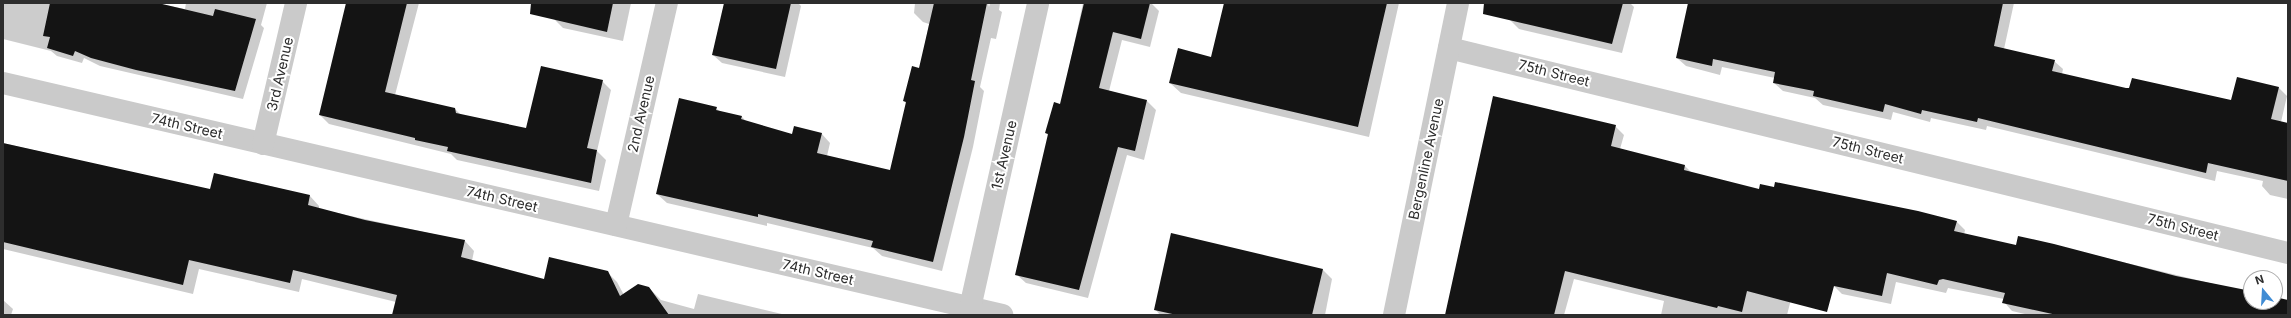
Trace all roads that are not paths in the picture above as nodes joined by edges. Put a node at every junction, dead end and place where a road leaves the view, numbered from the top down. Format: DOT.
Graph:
graph roads {
  1 [pos="296,3"];
  2 [pos="667,3"];
  3 [pos="1038,3"];
  4 [pos="1458,3"];
  5 [pos="1449,48"];
  6 [pos="3,83"];
  7 [pos="263,144"];
  8 [pos="616,225"];
  9 [pos="2288,253"];
  10 [pos="970,308"];
  11 [pos="1002,315"];
  12 [pos="1394,315"];
  1 -- 7 [label="street, 3rd Avenue"];
  2 -- 8 [label="street, 2nd Avenue"];
  3 -- 10 [label="street, 1st Avenue"];
  4 -- 5 [label="street, Bergenline Avenue"];
  5 -- 9 [label="street, 75th Street"];
  5 -- 12 [label="street, Bergenline Avenue"];
  6 -- 7 [label="street, 74th Street"];
  7 -- 8 [label="street, 74th Street"];
  8 -- 10 [label="street, 74th Street"];
  10 -- 11 [label="street, 74th Street"];
}
